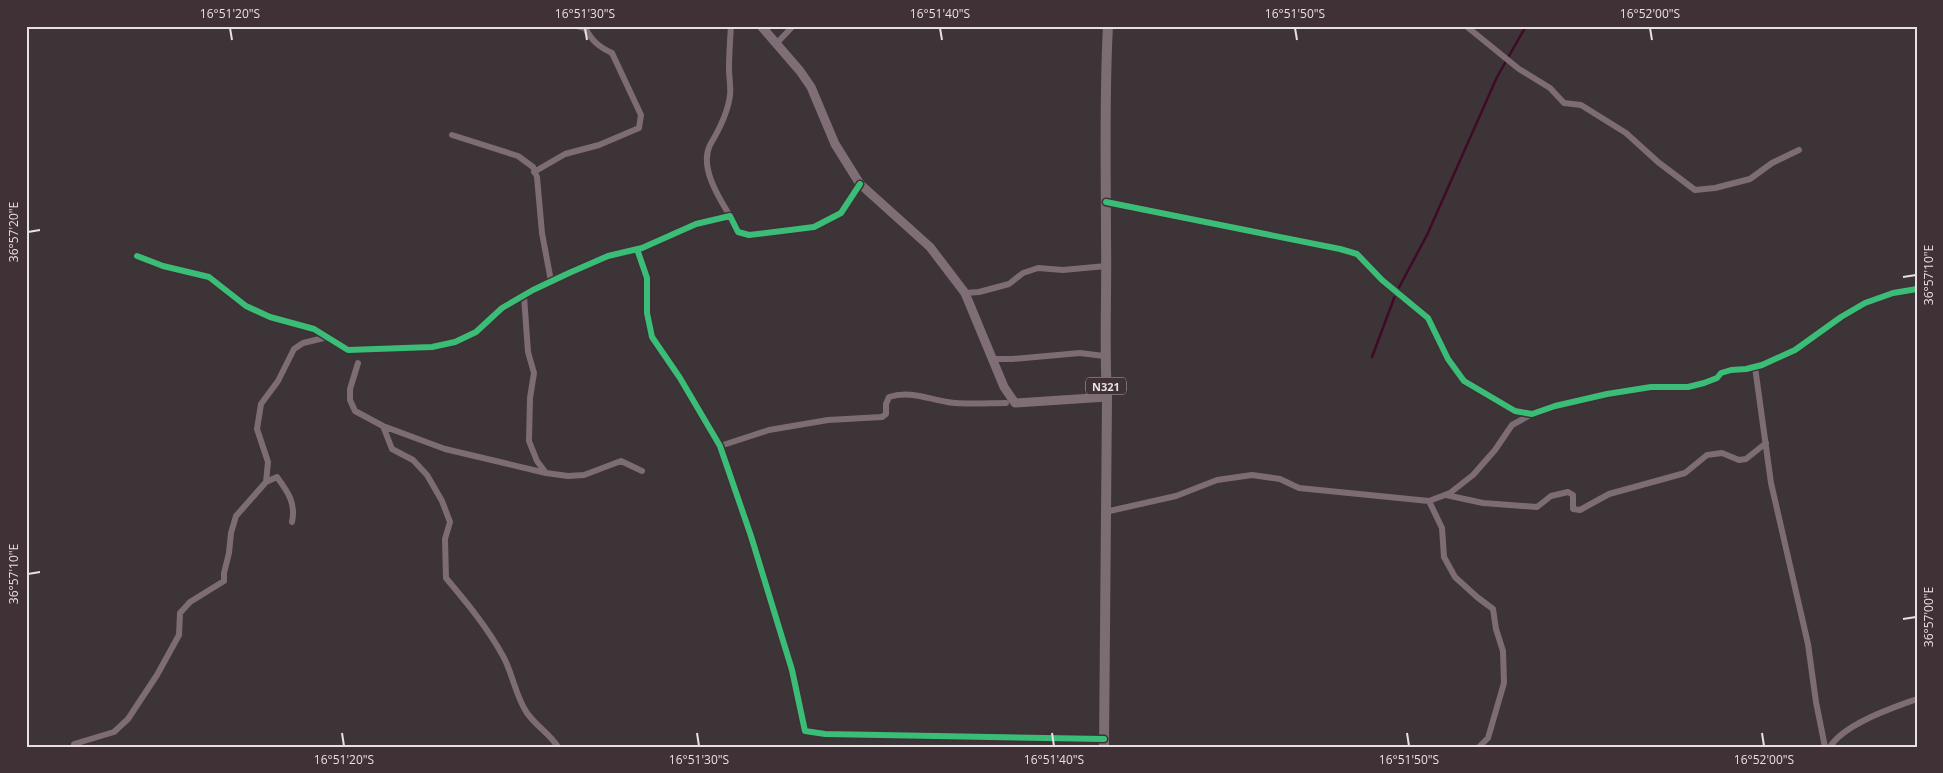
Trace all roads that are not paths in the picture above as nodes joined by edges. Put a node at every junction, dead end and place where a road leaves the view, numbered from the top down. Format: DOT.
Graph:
graph roads {
  1 [pos="577,26"];
  2 [pos="730,26"];
  3 [pos="761,26"];
  4 [pos="793,26"];
  5 [pos="1108,26"];
  6 [pos="1466,26"];
  7 [pos="776,44"];
  8 [pos="452,135"];
  9 [pos="1799,150"];
  10 [pos="534,172"];
  11 [pos="860,184"];
  12 [pos="1106,202"];
  13 [pos="730,216"];
  14 [pos="637,249"];
  15 [pos="137,256"];
  16 [pos="1106,266"];
  17 [pos="551,281"];
  18 [pos="1917,289"];
  19 [pos="965,293"];
  20 [pos="524,296"];
  21 [pos="328,337"];
  22 [pos="1104,356"];
  23 [pos="992,359"];
  24 [pos="358,364"];
  25 [pos="1755,367"];
  26 [pos="1107,397"];
  27 [pos="1006,403"];
  28 [pos="1532,414"];
  29 [pos="383,426"];
  30 [pos="1766,443"];
  31 [pos="720,446"];
  32 [pos="642,470"];
  33 [pos="546,473"];
  34 [pos="266,482"];
  35 [pos="1444,495"];
  36 [pos="1429,501"];
  37 [pos="1105,512"];
  38 [pos="292,522"];
  39 [pos="1917,699"];
  40 [pos="1104,743"];
  41 [pos="74,747"];
  42 [pos="558,747"];
  43 [pos="1479,747"];
  44 [pos="1824,747"];
  45 [pos="1830,747"];
  1 -- 10 [label="street"];
  2 -- 13 [label="street"];
  3 -- 7 [label="street"];
  4 -- 7 [label="street"];
  5 -- 12 [label="main road, N321"];
  6 -- 9 [label="street"];
  7 -- 11 [label="street"];
  8 -- 10 [label="street"];
  10 -- 17 [label="street"];
  11 -- 13 [label="street"];
  11 -- 19 [label="street"];
  12 -- 16 [label="main road, N321"];
  12 -- 28 [label="street"];
  13 -- 14 [label="street"];
  14 -- 17 [label="street"];
  14 -- 31 [label="street"];
  15 -- 21 [label="street"];
  16 -- 19 [label="street"];
  16 -- 22 [label="main road, N321"];
  17 -- 20 [label="street"];
  18 -- 25 [label="street"];
  19 -- 23 [label="street"];
  20 -- 21 [label="street"];
  20 -- 33 [label="street"];
  21 -- 34 [label="street"];
  22 -- 23 [label="street"];
  22 -- 26 [label="main road, N321"];
  23 -- 26 [label="street"];
  24 -- 29 [label="street"];
  25 -- 28 [label="street"];
  25 -- 30 [label="street"];
  26 -- 37 [label="main road, N321"];
  27 -- 31 [label="street"];
  28 -- 35 [label="street"];
  29 -- 33 [label="street"];
  29 -- 42 [label="street"];
  30 -- 35 [label="street"];
  30 -- 44 [label="street"];
  31 -- 40 [label="street"];
  32 -- 33 [label="street"];
  34 -- 38 [label="street"];
  34 -- 41 [label="street"];
  35 -- 36 [label="street"];
  36 -- 37 [label="street"];
  36 -- 43 [label="street"];
  37 -- 40 [label="main road, N321"];
  39 -- 45 [label="street"];
}
